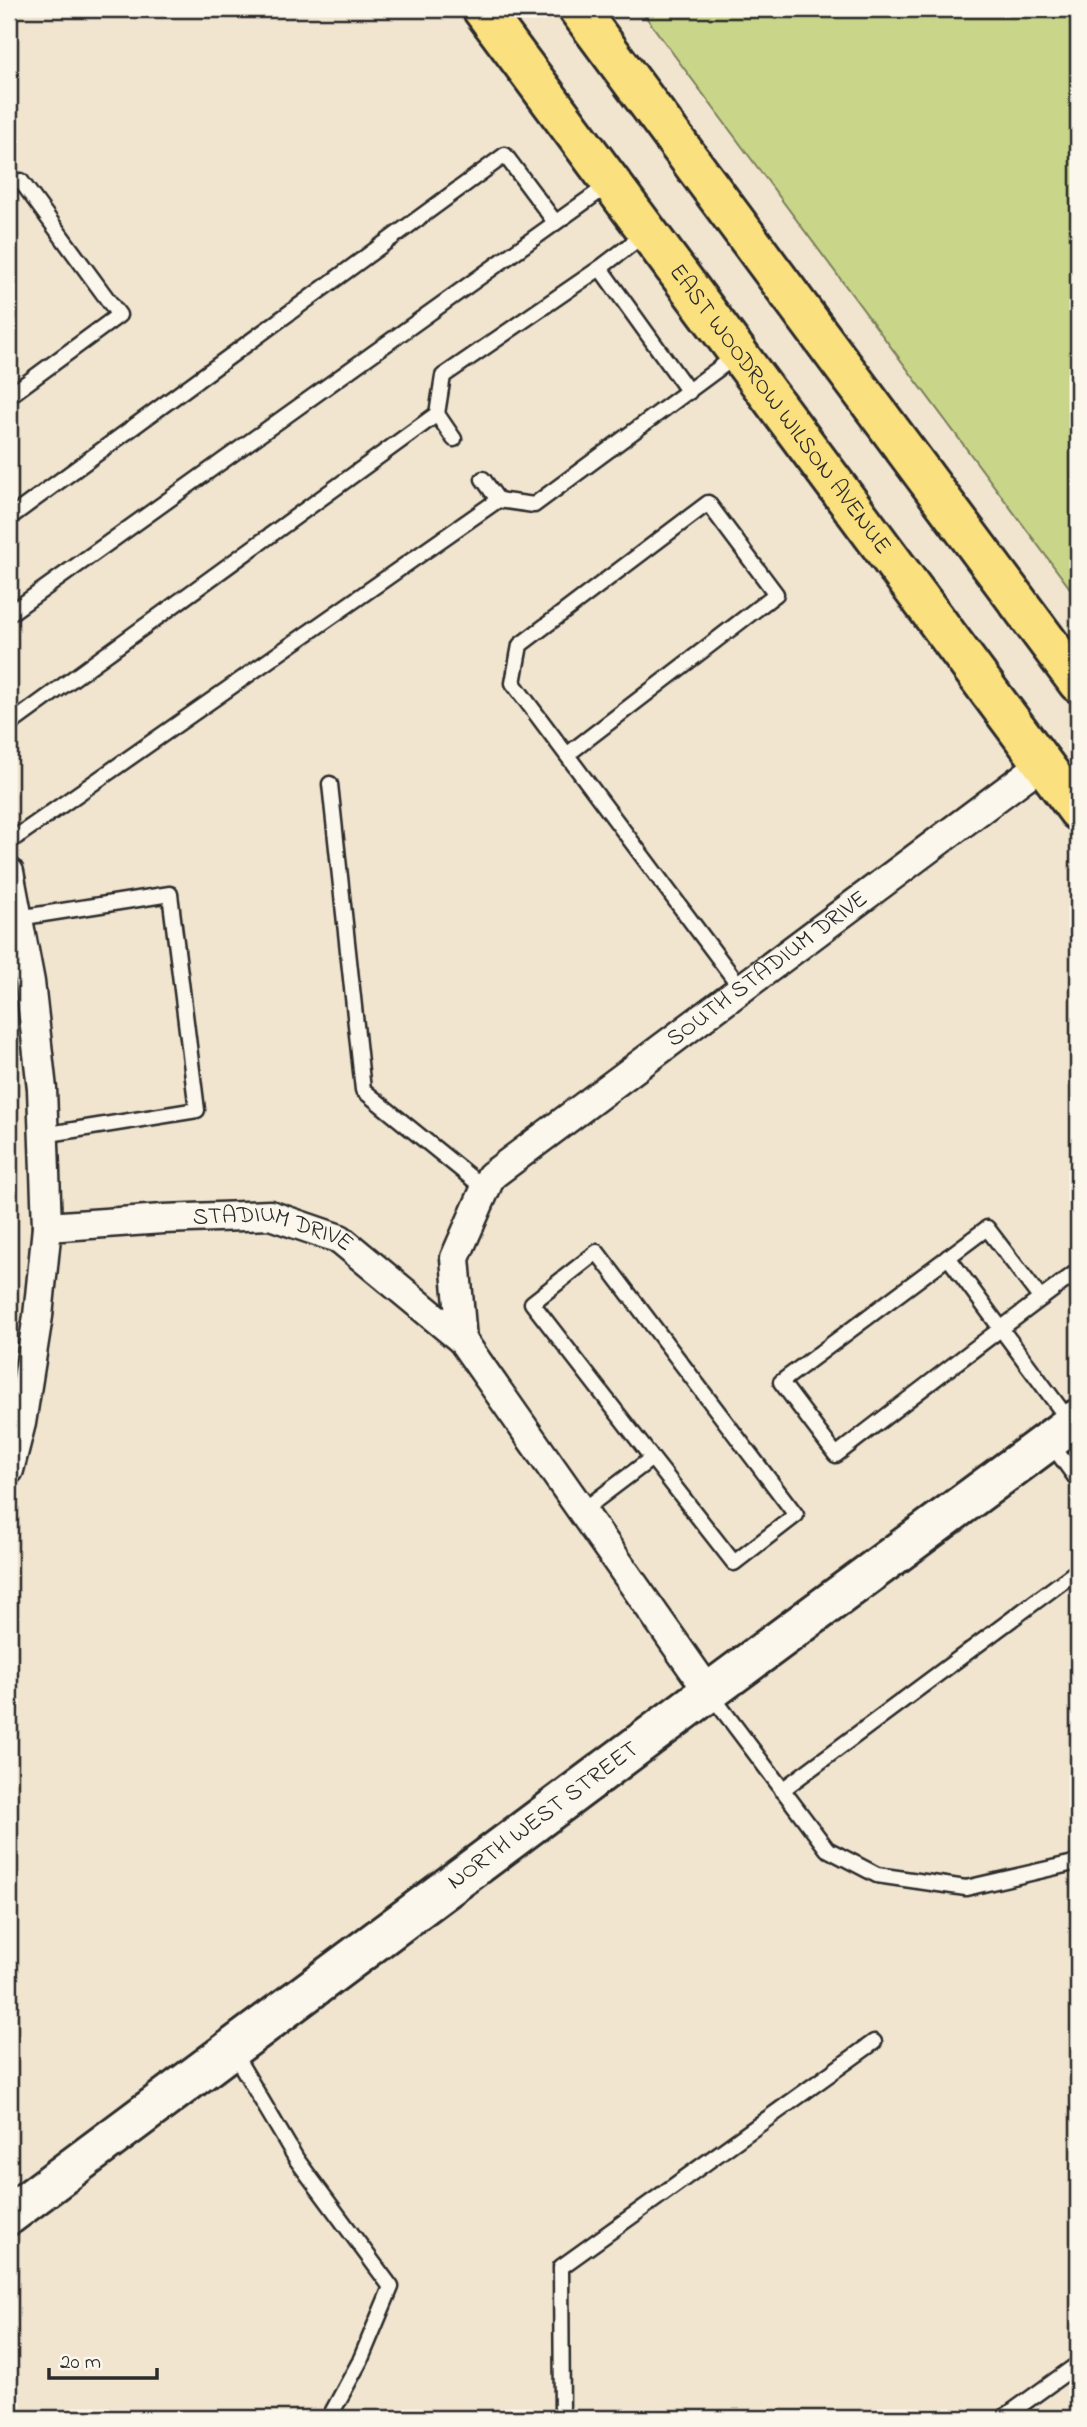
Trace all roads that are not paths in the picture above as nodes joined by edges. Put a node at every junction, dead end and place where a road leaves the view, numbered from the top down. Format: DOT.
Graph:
graph roads {
  1 [pos="482,9"];
  2 [pos="578,9"];
  3 [pos="21,181"];
  4 [pos="611,183"];
  5 [pos="555,222"];
  6 [pos="647,232"];
  7 [pos="600,268"];
  8 [pos="738,355"];
  9 [pos="689,392"];
  10 [pos="9,396"];
  11 [pos="437,414"];
  12 [pos="454,439"];
  13 [pos="483,479"];
  14 [pos="498,500"];
  15 [pos="9,518"];
  16 [pos="9,614"];
  17 [pos="1078,683"];
  18 [pos="9,725"];
  19 [pos="568,754"];
  20 [pos="1043,763"];
  21 [pos="330,784"];
  22 [pos="1078,811"];
  23 [pos="9,842"];
  24 [pos="9,872"];
  25 [pos="18,918"];
  26 [pos="741,989"];
  27 [pos="43,1135"];
  28 [pos="488,1182"];
  29 [pos="47,1227"];
  30 [pos="947,1257"];
  31 [pos="1074,1274"];
  32 [pos="1041,1299"];
  33 [pos="1000,1329"];
  34 [pos="462,1340"];
  35 [pos="1067,1428"];
  36 [pos="652,1458"];
  37 [pos="9,1470"];
  38 [pos="1078,1481"];
  39 [pos="582,1511"];
  40 [pos="1078,1570"];
  41 [pos="709,1692"];
  42 [pos="782,1790"];
  43 [pos="1078,1862"];
  44 [pos="874,2042"];
  45 [pos="231,2049"];
  46 [pos="9,2215"];
  47 [pos="1078,2364"];
  48 [pos="329,2418"];
  49 [pos="562,2418"];
  50 [pos="1003,2418"];
  1 -- 4 [label="main road, EAST WOODROW WILSON AVENUE"];
  2 -- 17 [label="main road"];
  3 -- 10 [label="lane"];
  4 -- 5 [label="lane"];
  4 -- 6 [label="main road, EAST WOODROW WILSON AVENUE"];
  5 -- 15 [label="lane"];
  5 -- 16 [label="lane"];
  6 -- 7 [label="lane"];
  6 -- 8 [label="main road, EAST WOODROW WILSON AVENUE"];
  7 -- 9 [label="lane"];
  7 -- 11 [label="lane"];
  8 -- 9 [label="lane"];
  8 -- 20 [label="main road, EAST WOODROW WILSON AVENUE"];
  9 -- 14 [label="lane"];
  11 -- 12 [label="lane"];
  11 -- 18 [label="lane"];
  13 -- 14 [label="lane"];
  14 -- 23 [label="lane"];
  19 -- 19 [label="lane"];
  19 -- 26 [label="lane"];
  20 -- 22 [label="main road, EAST WOODROW WILSON AVENUE"];
  20 -- 26 [label="street, SOUTH STADIUM DRIVE"];
  21 -- 28 [label="lane"];
  24 -- 25 [label="street"];
  25 -- 27 [label="street"];
  25 -- 27 [label="lane"];
  26 -- 28 [label="street, SOUTH STADIUM DRIVE"];
  27 -- 29 [label="street"];
  28 -- 34 [label="street"];
  29 -- 34 [label="street, STADIUM DRIVE"];
  29 -- 37 [label="street"];
  30 -- 32 [label="lane"];
  30 -- 33 [label="lane"];
  30 -- 33 [label="lane"];
  31 -- 32 [label="lane"];
  32 -- 33 [label="lane"];
  33 -- 35 [label="lane"];
  34 -- 39 [label="street"];
  35 -- 38 [label="lane"];
  35 -- 41 [label="street, NORTH WEST STREET"];
  36 -- 36 [label="lane"];
  36 -- 39 [label="lane"];
  39 -- 41 [label="street"];
  40 -- 42 [label="lane"];
  41 -- 42 [label="lane"];
  41 -- 45 [label="street, NORTH WEST STREET"];
  42 -- 43 [label="lane"];
  44 -- 49 [label="lane"];
  45 -- 46 [label="street, NORTH WEST STREET"];
  45 -- 48 [label="lane"];
  47 -- 50 [label="lane"];
}
